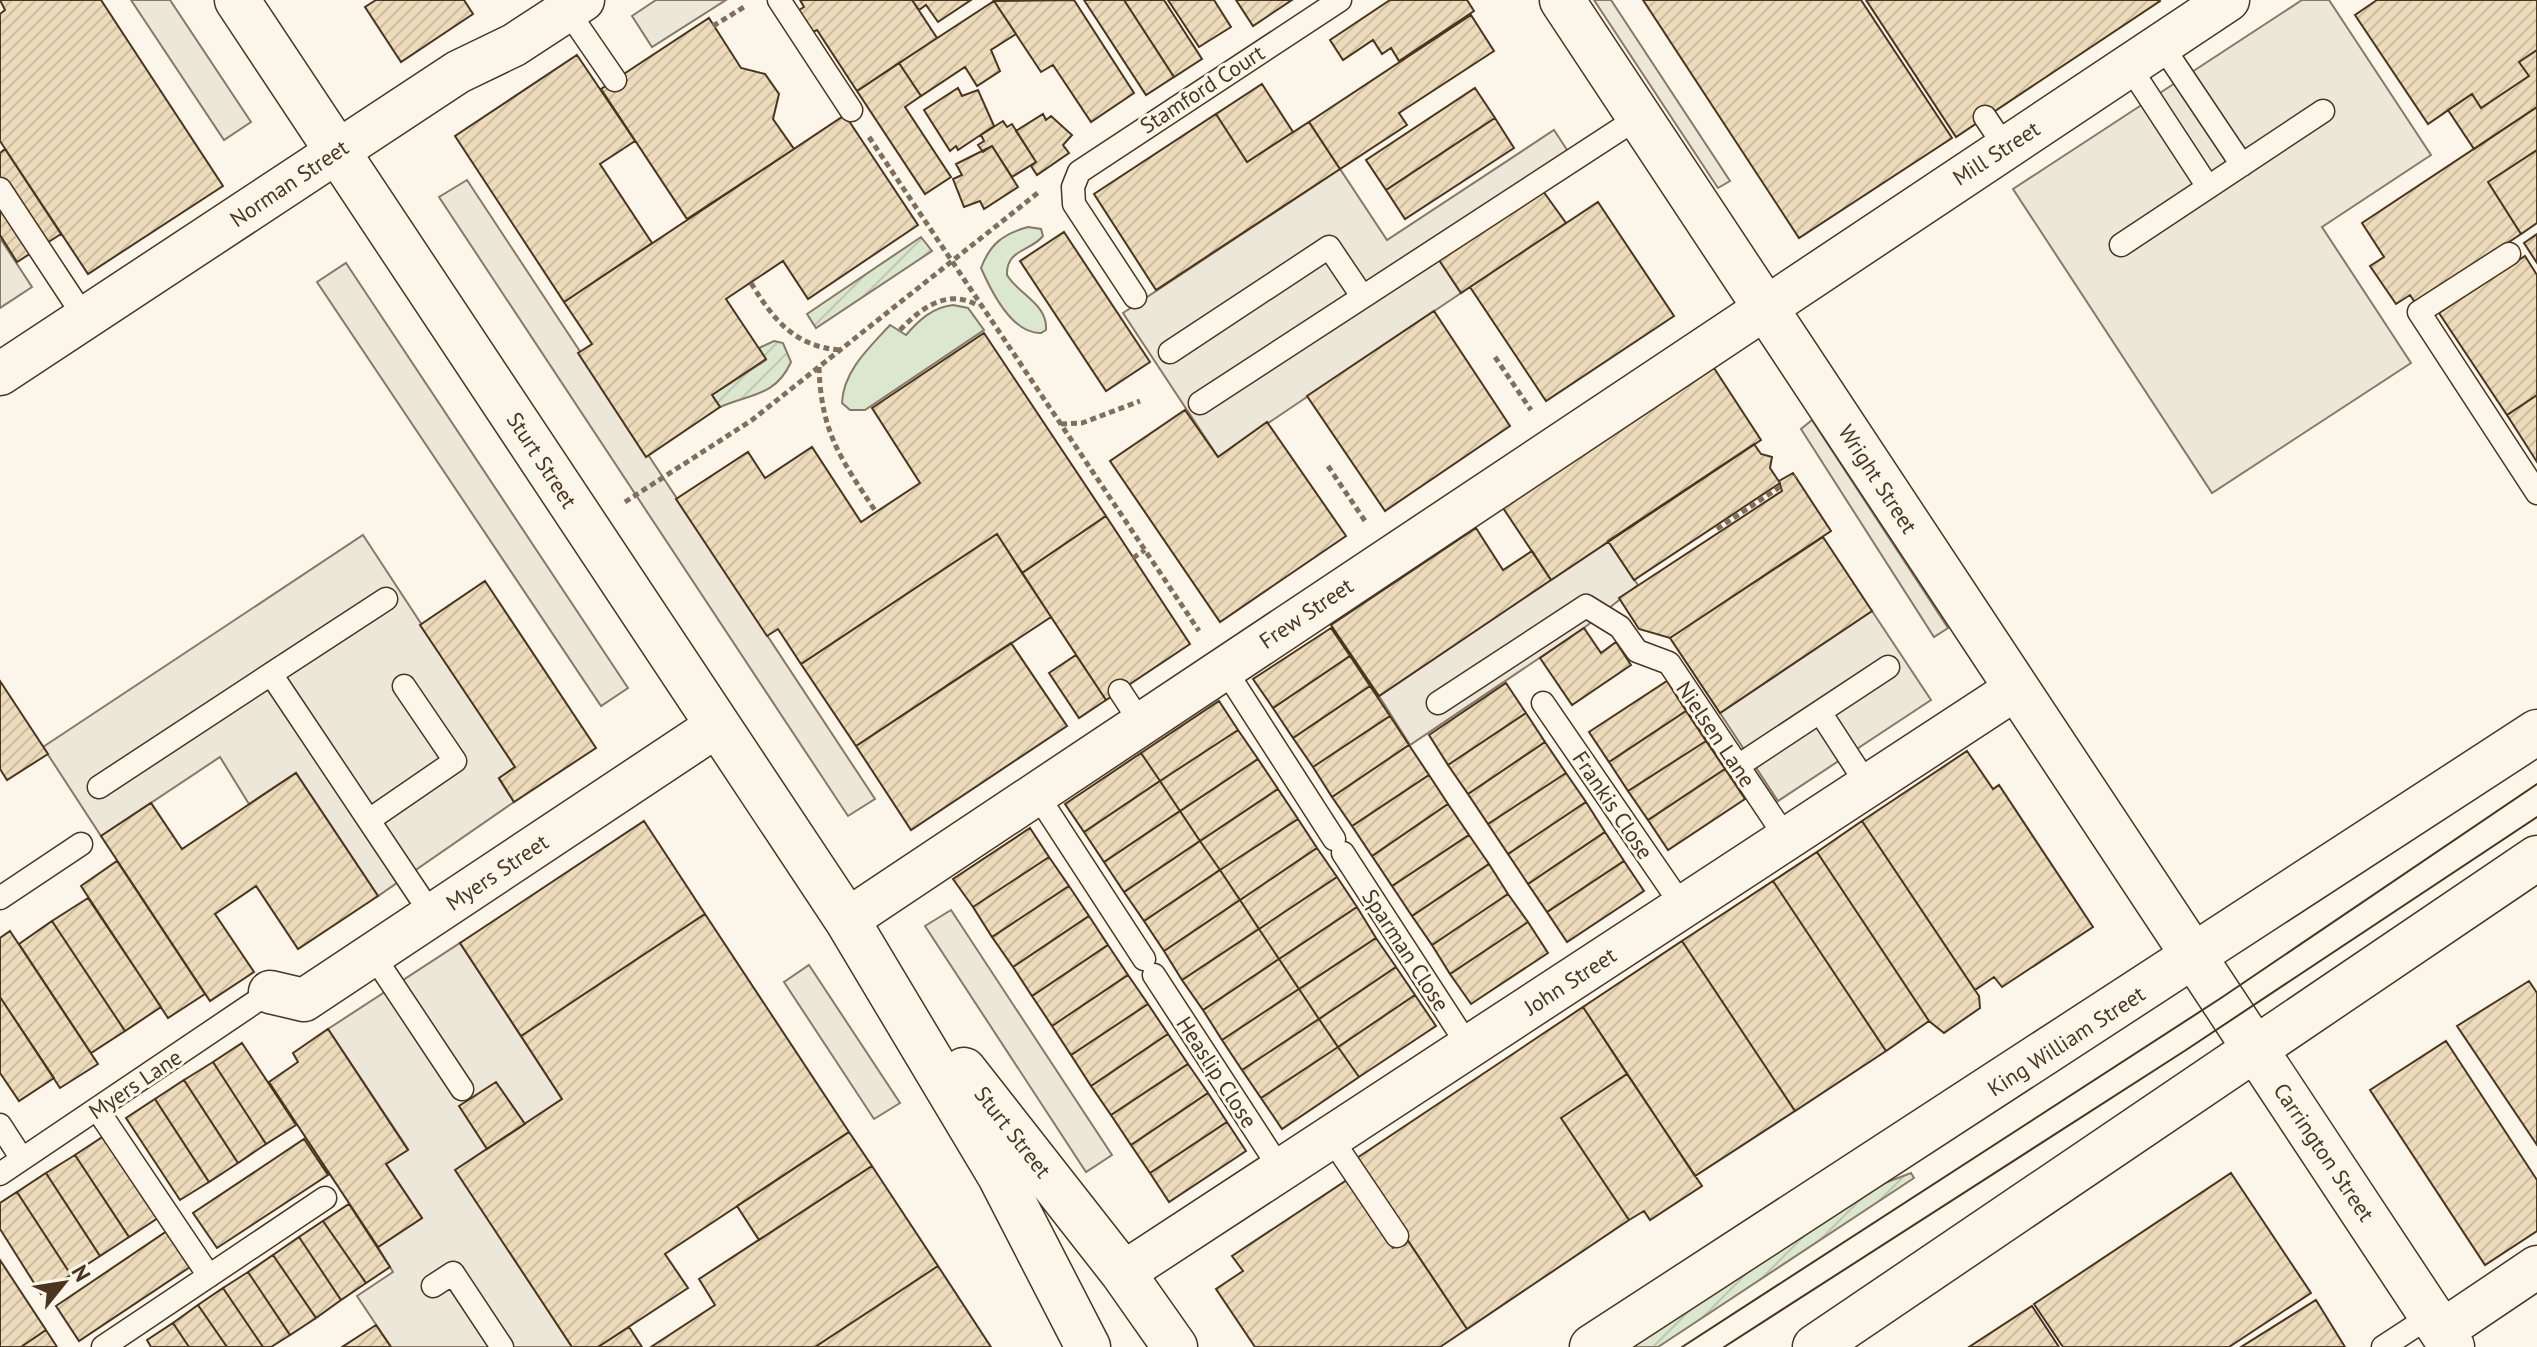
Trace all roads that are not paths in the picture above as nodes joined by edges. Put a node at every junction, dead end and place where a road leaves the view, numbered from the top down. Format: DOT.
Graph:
graph roads {
  1 [pos="237,0"];
  2 [pos="779,0"];
  3 [pos="1340,0"];
  4 [pos="1562,0"];
  5 [pos="2228,0"];
  6 [pos="575,5"];
  7 [pos="2145,55"];
  8 [pos="615,80"];
  9 [pos="851,110"];
  10 [pos="2323,111"];
  11 [pos="1639,117"];
  12 [pos="338,151"];
  13 [pos="2242,165"];
  14 [pos="2208,187"];
  15 [pos="0,189"];
  16 [pos="2121,245"];
  17 [pos="2509,254"];
  18 [pos="1362,296"];
  19 [pos="1135,297"];
  20 [pos="1765,306"];
  21 [pos="85,318"];
  22 [pos="1170,352"];
  23 [pos="2,368"];
  24 [pos="1200,403"];
  25 [pos="2537,493"];
  26 [pos="386,599"];
  27 [pos="1888,667"];
  28 [pos="1224,668"];
  29 [pos="271,674"];
  30 [pos="404,686"];
  31 [pos="2017,688"];
  32 [pos="1438,703"];
  33 [pos="1543,703"];
  34 [pos="1820,712"];
  35 [pos="718,725"];
  36 [pos="2537,732"];
  37 [pos="1738,766"];
  38 [pos="1868,786"];
  39 [pos="99,787"];
  40 [pos="1036,793"];
  41 [pos="369,820"];
  42 [pos="1787,839"];
  43 [pos="81,844"];
  44 [pos="2537,858"];
  45 [pos="0,898"];
  46 [pos="1683,907"];
  47 [pos="432,915"];
  48 [pos="847,920"];
  49 [pos="373,955"];
  50 [pos="2195,957"];
  51 [pos="270,992"];
  52 [pos="1469,1047"];
  53 [pos="2255,1050"];
  54 [pos="462,1089"];
  55 [pos="97,1109"];
  56 [pos="0,1125"];
  57 [pos="1331,1138"];
  58 [pos="22,1159"];
  59 [pos="1281,1170"];
  60 [pos="0,1174"];
  61 [pos="325,1198"];
  62 [pos="1397,1236"];
  63 [pos="2537,1267"];
  64 [pos="1123,1273"];
  65 [pos="209,1276"];
  66 [pos="433,1286"];
  67 [pos="2442,1331"];
  68 [pos="103,1347"];
  69 [pos="502,1347"];
  70 [pos="1088,1347"];
  71 [pos="1175,1347"];
  72 [pos="1592,1347"];
  73 [pos="1815,1347"];
  74 [pos="2383,1347"];
  1 -- 12 [label="street, Sturt Street"];
  2 -- 9 [label="lane"];
  3 -- 19 [label="lane, Stamford Court"];
  4 -- 11 [label="street, Wright Street"];
  5 -- 7 [label="street, Mill Street"];
  6 -- 8 [label="lane"];
  6 -- 12 [label="street, Norman Street"];
  7 -- 13 [label="lane"];
  7 -- 14 [label="lane"];
  7 -- 20 [label="street, Mill Street"];
  10 -- 13 [label="lane"];
  11 -- 18 [label="lane"];
  11 -- 20 [label="street, Wright Street"];
  12 -- 21 [label="street, Norman Street"];
  12 -- 35 [label="street, Sturt Street"];
  13 -- 14 [label="lane"];
  14 -- 16 [label="lane"];
  15 -- 21 [label="lane"];
  17 -- 25 [label="lane"];
  18 -- 22 [label="lane"];
  18 -- 24 [label="lane"];
  20 -- 28 [label="street, Frew Street"];
  20 -- 31 [label="street, Wright Street"];
  21 -- 23 [label="street, Norman Street"];
  26 -- 29 [label="lane"];
  27 -- 34 [label="lane"];
  28 -- 40 [label="street, Frew Street"];
  28 -- 52 [label="lane, Sparman Close"];
  29 -- 39 [label="lane"];
  29 -- 41 [label="lane"];
  30 -- 41 [label="lane"];
  31 -- 38 [label="street, John Street"];
  31 -- 50 [label="street, Wright Street"];
  32 -- 37 [label="lane, Nielsen Lane"];
  33 -- 46 [label="lane, Frankis Close"];
  34 -- 37 [label="lane"];
  34 -- 38 [label="lane"];
  35 -- 47 [label="street, Myers Street"];
  35 -- 48 [label="street, Sturt Street"];
  36 -- 50 [label="street, King William Street"];
  37 -- 42 [label="lane, Nielsen Lane"];
  38 -- 42 [label="street, John Street"];
  40 -- 48 [label="street, Frew Street"];
  40 -- 59 [label="lane, Heaslip Close"];
  41 -- 47 [label="lane"];
  42 -- 46 [label="street, John Street"];
  43 -- 45 [label="lane"];
  44 -- 53 [label="street"];
  46 -- 52 [label="street, John Street"];
  47 -- 49 [label="street, Myers Street"];
  48 -- 64 [label="street, Sturt Street"];
  48 -- 70 [label="street, Sturt Street"];
  49 -- 51 [label="street, Myers Street"];
  49 -- 54 [label="lane"];
  50 -- 53 [label="street, Carrington Street"];
  50 -- 72 [label="street, King William Street"];
  51 -- 55 [label="lane, Myers Lane"];
  52 -- 57 [label="street, John Street"];
  53 -- 67 [label="street, Carrington Street"];
  53 -- 73 [label="street"];
  55 -- 58 [label="lane, Myers Lane"];
  55 -- 65 [label="lane"];
  56 -- 58 [label="lane"];
  57 -- 59 [label="street, John Street"];
  57 -- 62 [label="lane"];
  58 -- 60 [label="lane, Myers Lane"];
  59 -- 64 [label="street, John Street"];
  61 -- 65 [label="lane"];
  63 -- 67 [label="street"];
  64 -- 71 [label="street, Sturt Street"];
  65 -- 68 [label="lane"];
  66 -- 69 [label="lane"];
  67 -- 74 [label="lane"];
}
